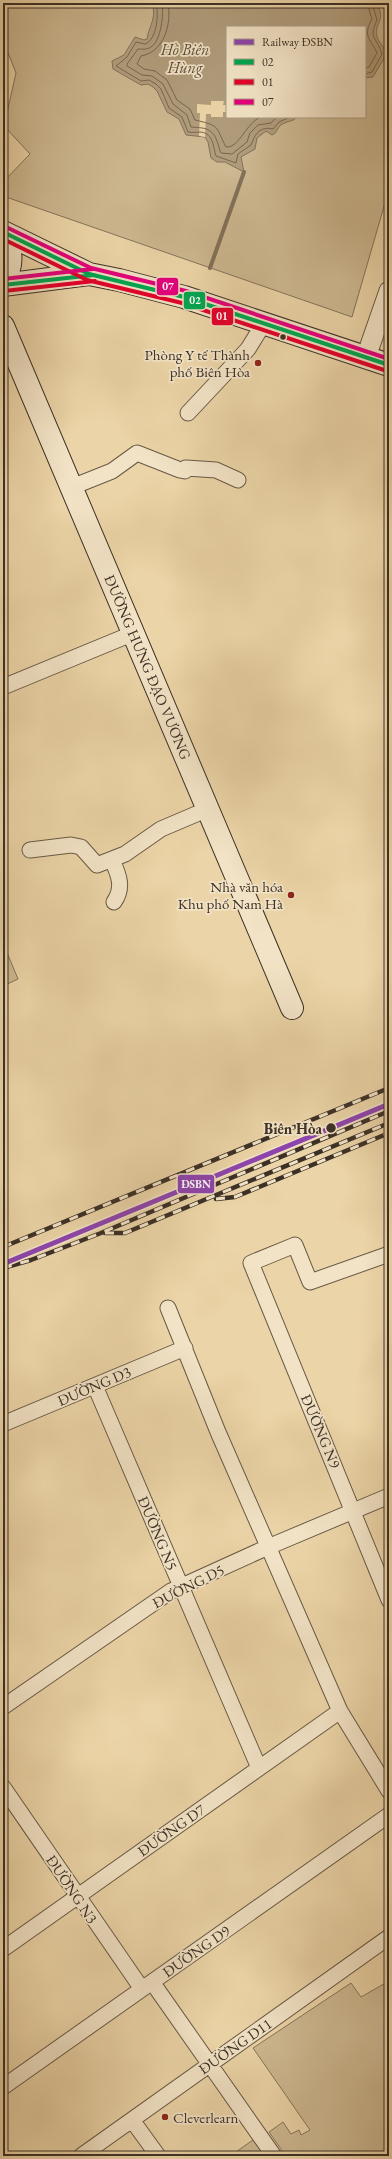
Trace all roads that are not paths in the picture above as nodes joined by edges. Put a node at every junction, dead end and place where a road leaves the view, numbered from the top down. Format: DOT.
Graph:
graph roads {
  1 [pos="3,233"];
  2 [pos="89,274"];
  3 [pos="3,282"];
  4 [pos="3,285"];
  5 [pos="389,291"];
  6 [pos="264,323"];
  7 [pos="3,326"];
  8 [pos="366,357"];
  9 [pos="389,365"];
  10 [pos="188,413"];
  11 [pos="238,480"];
  12 [pos="72,487"];
  13 [pos="134,633"];
  14 [pos="3,687"];
  15 [pos="208,809"];
  16 [pos="30,850"];
  17 [pos="112,860"];
  18 [pos="114,902"];
  19 [pos="292,1008"];
  20 [pos="389,1254"];
  21 [pos="168,1308"];
  22 [pos="185,1348"];
  23 [pos="95,1386"];
  24 [pos="3,1424"];
  25 [pos="389,1496"];
  26 [pos="354,1511"];
  27 [pos="268,1547"];
  28 [pos="181,1586"];
  29 [pos="389,1600"];
  30 [pos="3,1707"];
  31 [pos="340,1711"];
  32 [pos="259,1768"];
  33 [pos="3,1787"];
  34 [pos="389,1790"];
  35 [pos="389,1815"];
  36 [pos="77,1897"];
  37 [pos="389,1937"];
  38 [pos="3,1950"];
  39 [pos="147,1986"];
  40 [pos="210,2064"];
  41 [pos="3,2087"];
  42 [pos="132,2120"];
  43 [pos="81,2156"];
  44 [pos="158,2156"];
  45 [pos="274,2156"];
  1 -- 2 [label="main road"];
  1 -- 3 [label="main road"];
  2 -- 4 [label="main road"];
  2 -- 6 [label="main road"];
  5 -- 8 [label="street"];
  6 -- 8 [label="main road"];
  6 -- 10 [label="street"];
  7 -- 12 [label="main road, ĐƯỜNG HƯNG ĐẠO VƯƠNG"];
  8 -- 9 [label="main road"];
  11 -- 12 [label="street"];
  12 -- 13 [label="main road, ĐƯỜNG HƯNG ĐẠO VƯƠNG"];
  13 -- 14 [label="street"];
  13 -- 15 [label="main road, ĐƯỜNG HƯNG ĐẠO VƯƠNG"];
  15 -- 17 [label="street"];
  15 -- 19 [label="main road, ĐƯỜNG HƯNG ĐẠO VƯƠNG"];
  16 -- 17 [label="street"];
  17 -- 18 [label="street"];
  20 -- 26 [label="street, ĐƯỜNG N9"];
  21 -- 22 [label="street"];
  22 -- 23 [label="street, ĐƯỜNG D3"];
  22 -- 27 [label="street"];
  23 -- 24 [label="street, ĐƯỜNG D3"];
  23 -- 28 [label="street, ĐƯỜNG N5"];
  25 -- 26 [label="street, ĐƯỜNG D5"];
  26 -- 27 [label="street, ĐƯỜNG D5"];
  26 -- 29 [label="street, ĐƯỜNG N9"];
  27 -- 28 [label="street, ĐƯỜNG D5"];
  27 -- 31 [label="street"];
  28 -- 30 [label="street, ĐƯỜNG D5"];
  28 -- 32 [label="street, ĐƯỜNG N5"];
  31 -- 32 [label="street, ĐƯỜNG D7"];
  31 -- 34 [label="street"];
  32 -- 36 [label="street, ĐƯỜNG D7"];
  33 -- 36 [label="street, ĐƯỜNG N3"];
  35 -- 39 [label="street, ĐƯỜNG D9"];
  36 -- 38 [label="street, ĐƯỜNG D7"];
  36 -- 39 [label="street, ĐƯỜNG N3"];
  37 -- 40 [label="street, ĐƯỜNG D11"];
  39 -- 40 [label="street, ĐƯỜNG N3"];
  39 -- 41 [label="street, ĐƯỜNG D9"];
  40 -- 42 [label="street, ĐƯỜNG D11"];
  40 -- 45 [label="street, ĐƯỜNG N3"];
  42 -- 43 [label="street, ĐƯỜNG D11"];
  42 -- 44 [label="street"];
}
